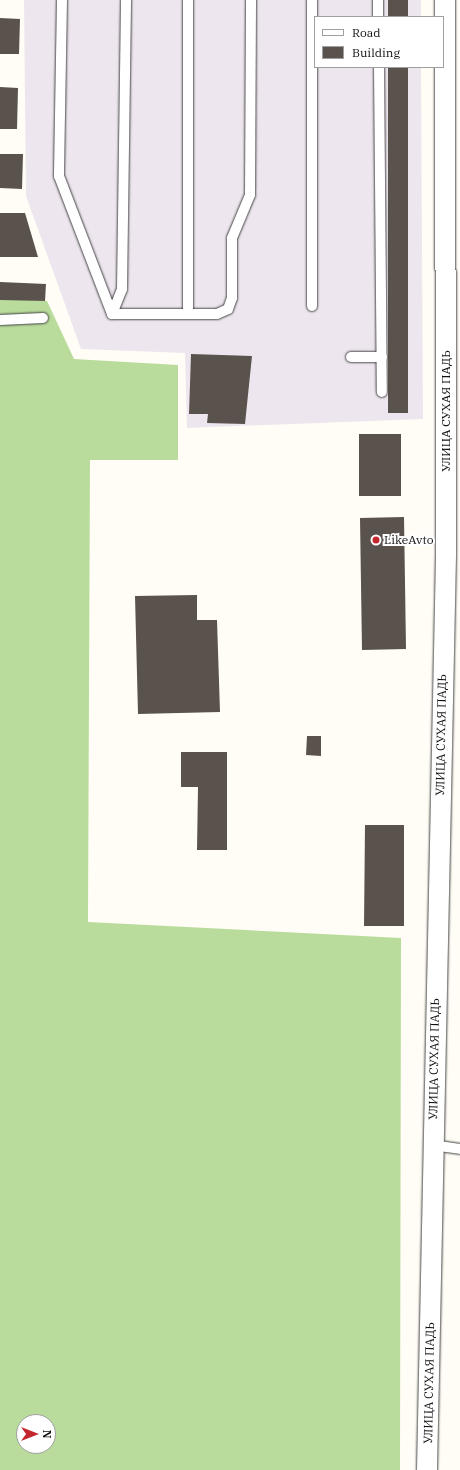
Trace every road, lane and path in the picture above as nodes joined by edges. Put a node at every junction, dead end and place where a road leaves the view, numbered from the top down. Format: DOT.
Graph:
graph roads {
  1 [pos="62,0"];
  2 [pos="126,0"];
  3 [pos="188,0"];
  4 [pos="251,0"];
  5 [pos="312,0"];
  6 [pos="378,0"];
  7 [pos="445,0"];
  8 [pos="378,16"];
  9 [pos="379,68"];
  10 [pos="312,306"];
  11 [pos="112,314"];
  12 [pos="188,314"];
  13 [pos="43,318"];
  14 [pos="0,320"];
  15 [pos="351,357"];
  16 [pos="382,357"];
  17 [pos="382,392"];
  18 [pos="432,1145"];
  19 [pos="460,1149"];
  20 [pos="427,1470"];
  1 -- 11 [label="lane"];
  2 -- 11 [label="lane"];
  3 -- 12 [label="lane"];
  4 -- 12 [label="lane"];
  5 -- 10 [label="lane"];
  6 -- 8 [label="lane"];
  7 -- 18 [label="street, УЛИЦА СУХАЯ ПАДЬ"];
  9 -- 16 [label="lane"];
  11 -- 12 [label="lane"];
  13 -- 14 [label="lane"];
  15 -- 16 [label="lane"];
  16 -- 17 [label="lane"];
  18 -- 19 [label="lane"];
  18 -- 20 [label="street, УЛИЦА СУХАЯ ПАДЬ"];
}
